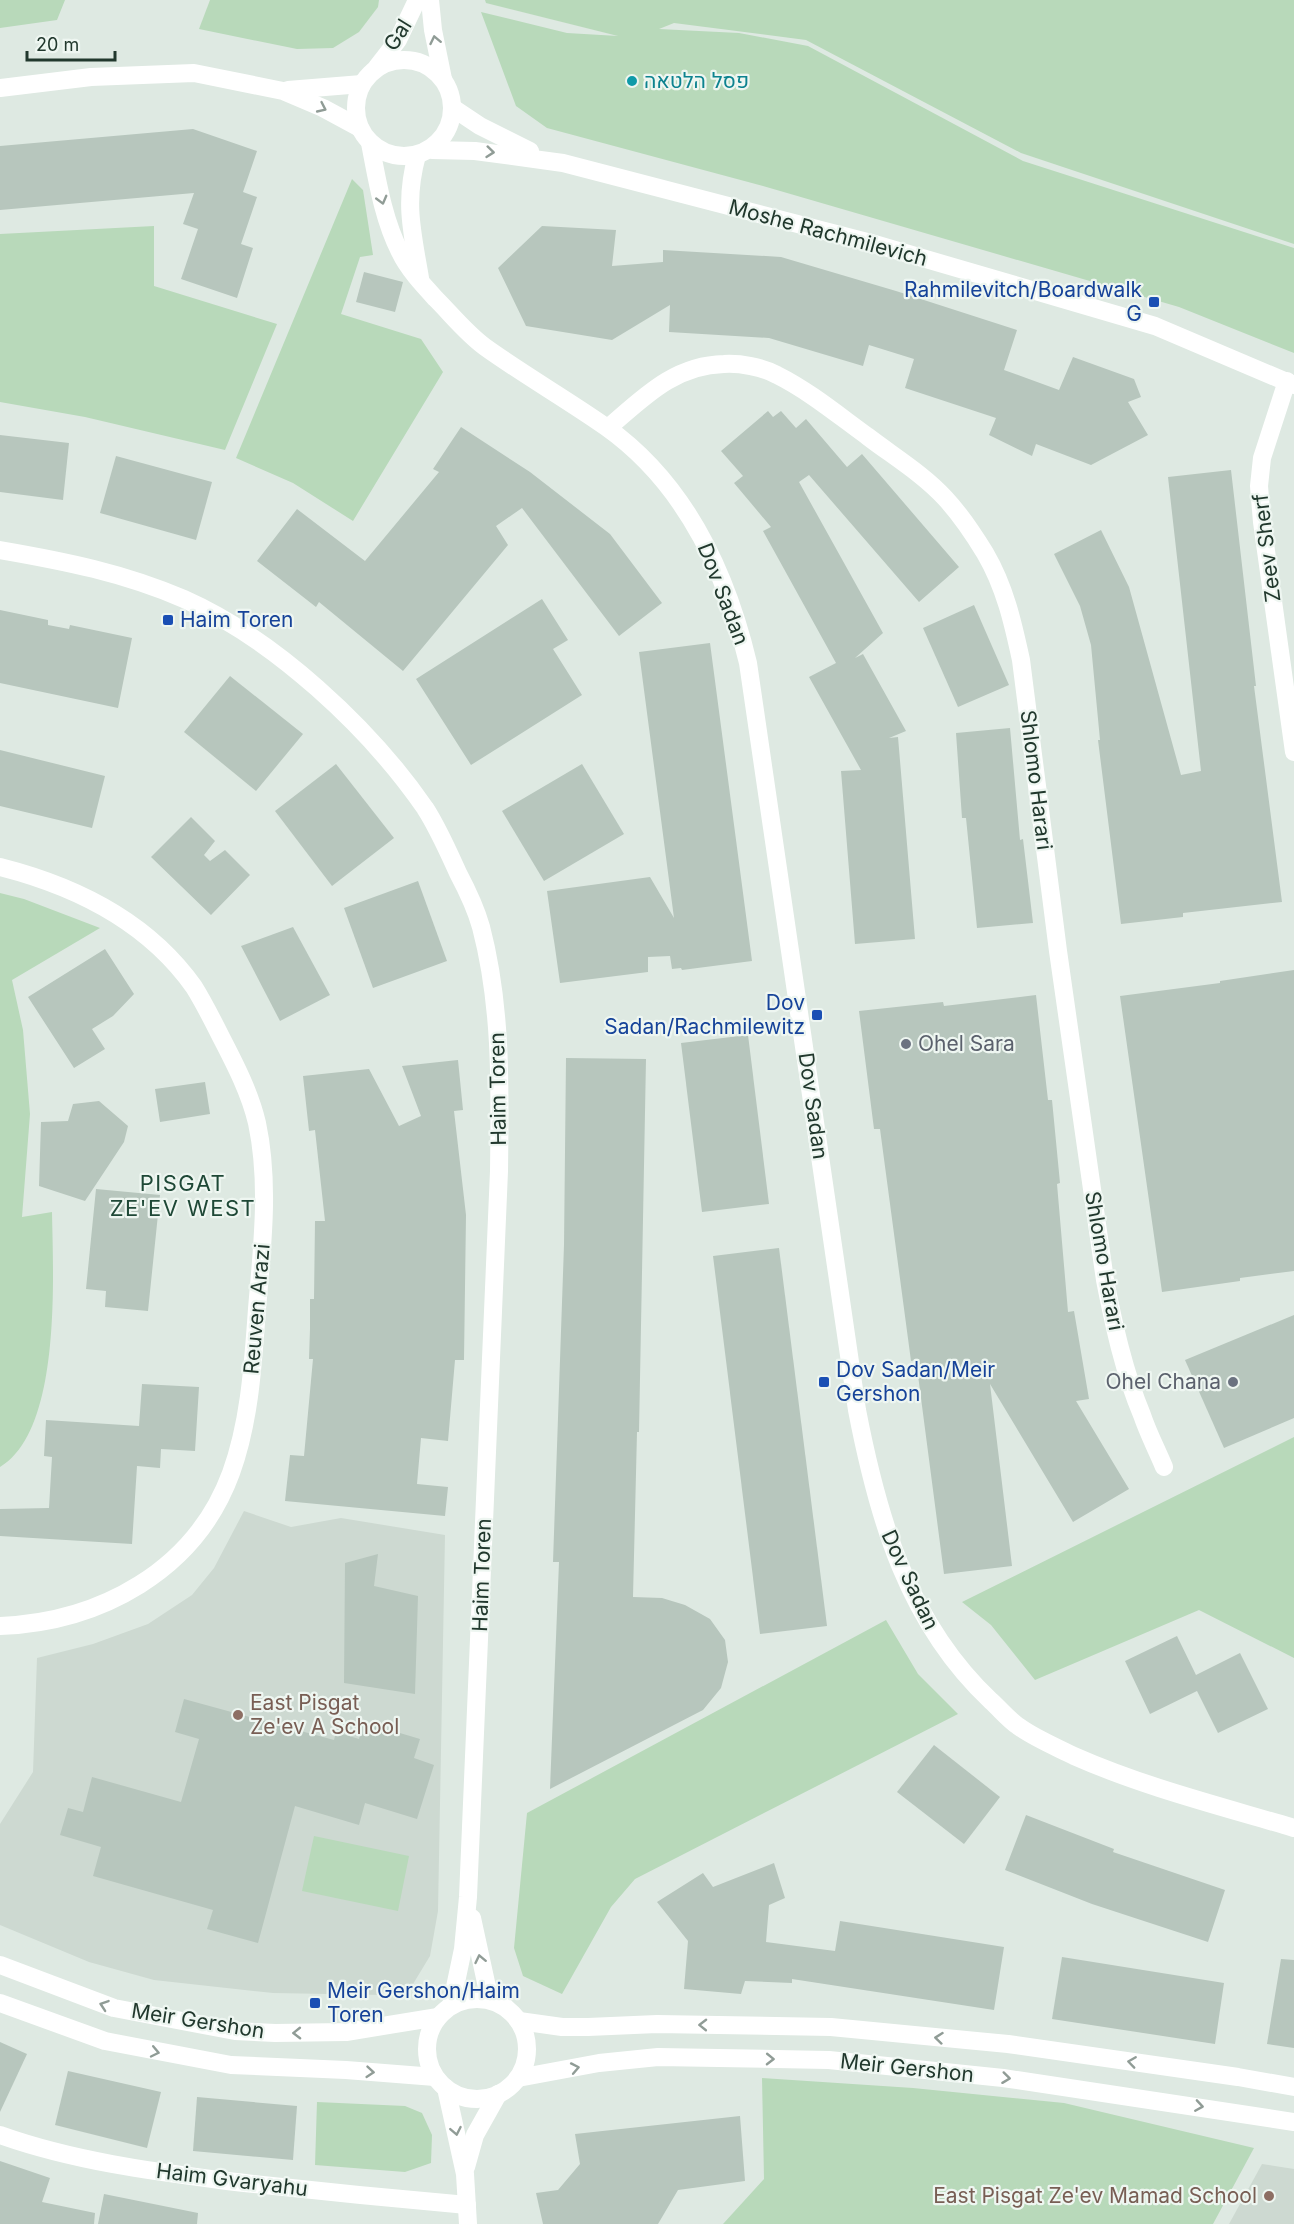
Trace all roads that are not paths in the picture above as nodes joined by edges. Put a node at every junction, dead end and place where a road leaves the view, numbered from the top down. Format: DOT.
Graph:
graph roads {
  1 [pos="417,0"];
  2 [pos="430,0"];
  3 [pos="376,68"];
  4 [pos="443,79"];
  5 [pos="362,84"];
  6 [pos="0,88"];
  7 [pos="283,91"];
  8 [pos="453,108"];
  9 [pos="360,128"];
  10 [pos="370,143"];
  11 [pos="424,153"];
  12 [pos="562,163"];
  13 [pos="421,283"];
  14 [pos="1290,383"];
  15 [pos="608,428"];
  16 [pos="0,550"];
  17 [pos="1294,752"];
  18 [pos="0,867"];
  19 [pos="1164,1467"];
  20 [pos="0,1626"];
  21 [pos="1294,1828"];
  22 [pos="468,1897"];
  23 [pos="0,1965"];
  24 [pos="0,2002"];
  25 [pos="445,2012"];
  26 [pos="513,2015"];
  27 [pos="518,2078"];
  28 [pos="440,2083"];
  29 [pos="1294,2086"];
  30 [pos="498,2094"];
  31 [pos="1294,2122"];
  32 [pos="0,2135"];
  33 [pos="465,2174"];
  34 [pos="467,2205"];
  35 [pos="468,2224"];
  1 -- 3 [label="street, Gal"];
  4 -- 2 [label="street, Gal, one-way"];
  3 -- 4 [label="street"];
  3 -- 5 [label="street"];
  4 -- 8 [label="street"];
  5 -- 7 [label="street"];
  5 -- 9 [label="street"];
  6 -- 7 [label="street"];
  7 -- 9 [label="street, one-way"];
  8 -- 11 [label="street"];
  8 -- 12 [label="street, Moshe Rachmilevich"];
  9 -- 10 [label="street"];
  10 -- 11 [label="street"];
  10 -- 13 [label="street, Dov Sadan, one-way"];
  11 -- 12 [label="street, Moshe Rachmilevich, one-way"];
  11 -- 13 [label="street"];
  12 -- 14 [label="street, Moshe Rachmilevich"];
  13 -- 15 [label="street, Dov Sadan"];
  14 -- 17 [label="street, Zeev Sherf"];
  15 -- 19 [label="street, Shlomo Harari"];
  15 -- 21 [label="street, Dov Sadan"];
  16 -- 22 [label="street, Haim Toren"];
  18 -- 20 [label="street, Reuven Arazi"];
  22 -- 25 [label="street, Haim Toren"];
  26 -- 22 [label="street, Haim Toren, one-way"];
  25 -- 23 [label="street, Meir Gershon, one-way"];
  24 -- 28 [label="street, Meir Gershon, one-way"];
  25 -- 26 [label="street"];
  25 -- 28 [label="street"];
  26 -- 27 [label="street"];
  29 -- 26 [label="street, Meir Gershon, one-way"];
  27 -- 30 [label="street"];
  27 -- 31 [label="street, Meir Gershon, one-way"];
  28 -- 30 [label="street"];
  28 -- 33 [label="street, one-way"];
  30 -- 33 [label="street"];
  32 -- 34 [label="street, Haim Gvaryahu"];
  33 -- 34 [label="street"];
  34 -- 35 [label="street"];
}
